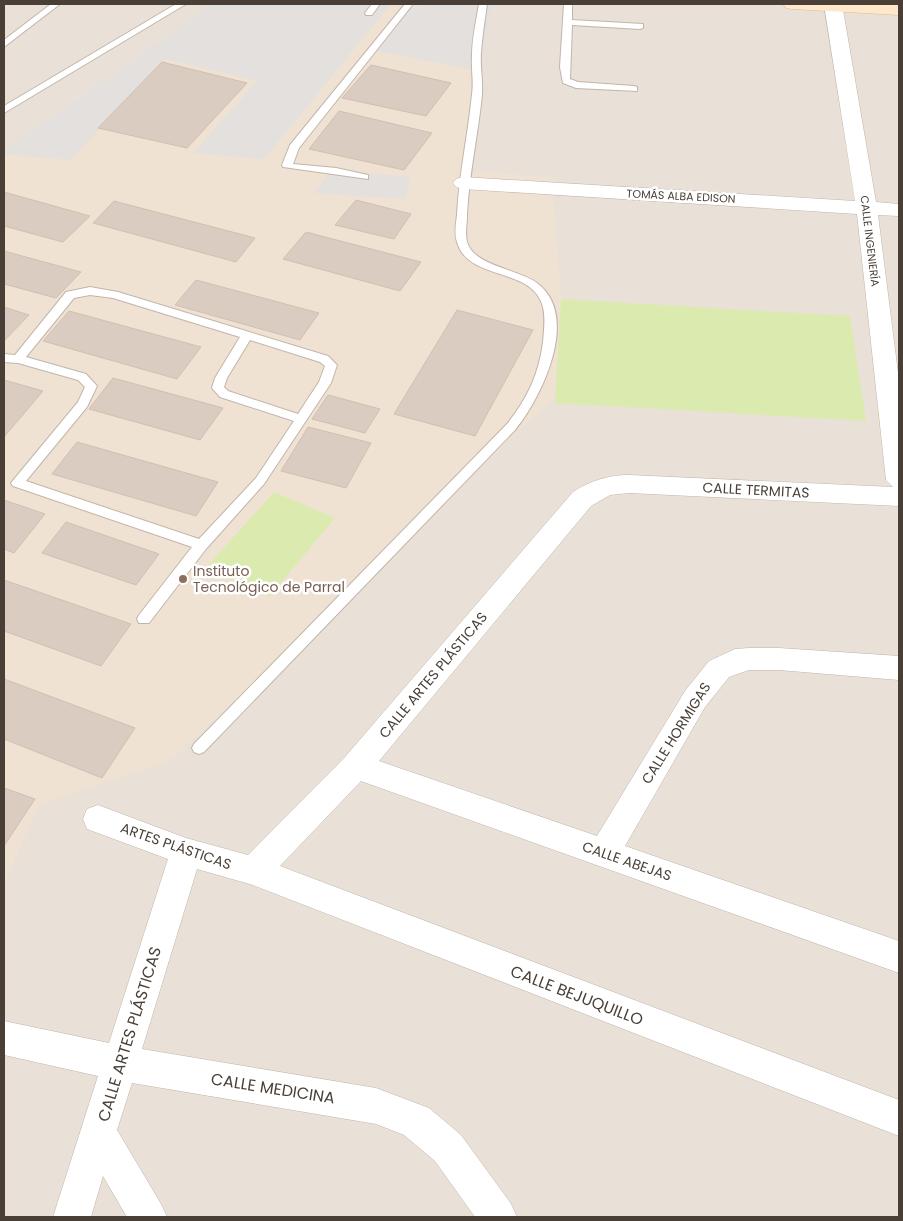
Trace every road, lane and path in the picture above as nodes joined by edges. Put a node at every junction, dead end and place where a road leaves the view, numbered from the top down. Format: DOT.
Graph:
graph roads {
  1 [pos="56,4"];
  2 [pos="182,4"];
  3 [pos="376,4"];
  4 [pos="409,4"];
  5 [pos="483,4"];
  6 [pos="568,4"];
  7 [pos="792,4"];
  8 [pos="833,5"];
  9 [pos="899,10"];
  10 [pos="369,13"];
  11 [pos="569,22"];
  12 [pos="640,26"];
  13 [pos="4,44"];
  14 [pos="634,89"];
  15 [pos="4,110"];
  16 [pos="364,178"];
  17 [pos="463,183"];
  18 [pos="867,208"];
  19 [pos="899,210"];
  20 [pos="247,336"];
  21 [pos="4,358"];
  22 [pos="18,359"];
  23 [pos="301,419"];
  24 [pos="4,479"];
  25 [pos="899,480"];
  26 [pos="17,483"];
  27 [pos="613,484"];
  28 [pos="899,497"];
  29 [pos="201,545"];
  30 [pos="144,619"];
  31 [pos="899,668"];
  32 [pos="199,748"];
  33 [pos="356,766"];
  34 [pos="98,819"];
  35 [pos="186,852"];
  36 [pos="604,853"];
  37 [pos="254,872"];
  38 [pos="899,957"];
  39 [pos="4,1038"];
  40 [pos="119,1063"];
  41 [pos="899,1118"];
  42 [pos="98,1132"];
  43 [pos="72,1217"];
  44 [pos="148,1217"];
  45 [pos="498,1217"];
  1 -- 13 [label="lane"];
  2 -- 15 [label="lane"];
  3 -- 10 [label="lane"];
  4 -- 16 [label="lane"];
  5 -- 17 [label="lane"];
  6 -- 11 [label="lane"];
  7 -- 8 [label="main road"];
  8 -- 9 [label="main road"];
  8 -- 18 [label="street, CALLE INGENIERÍA"];
  11 -- 12 [label="lane"];
  11 -- 14 [label="lane"];
  17 -- 18 [label="street, TOMÁS ALBA EDISON"];
  17 -- 32 [label="lane"];
  18 -- 19 [label="street, TOMÁS ALBA EDISON"];
  18 -- 25 [label="street, CALLE INGENIERÍA"];
  20 -- 22 [label="lane"];
  20 -- 23 [label="lane"];
  20 -- 23 [label="lane"];
  21 -- 22 [label="lane"];
  22 -- 26 [label="lane"];
  23 -- 29 [label="lane"];
  24 -- 26 [label="lane"];
  26 -- 29 [label="lane"];
  27 -- 28 [label="street, CALLE TERMITAS"];
  27 -- 33 [label="street, CALLE ARTES PLÁSTICAS"];
  29 -- 30 [label="lane"];
  31 -- 36 [label="street, CALLE HORMIGAS"];
  33 -- 36 [label="street, CALLE ABEJAS"];
  33 -- 37 [label="street, CALLE ARTES PLÁSTICAS"];
  34 -- 35 [label="street, ARTES PLÁSTICAS"];
  35 -- 37 [label="street, ARTES PLÁSTICAS"];
  35 -- 40 [label="street, CALLE ARTES PLÁSTICAS"];
  36 -- 38 [label="street, CALLE ABEJAS"];
  37 -- 41 [label="street, CALLE BEJUQUILLO"];
  39 -- 40 [label="street, CALLE MEDICINA"];
  40 -- 42 [label="street, CALLE ARTES PLÁSTICAS"];
  40 -- 45 [label="street, CALLE MEDICINA"];
  42 -- 43 [label="street, CALLE ARTES PLÁSTICAS"];
  42 -- 44 [label="street"];
}
